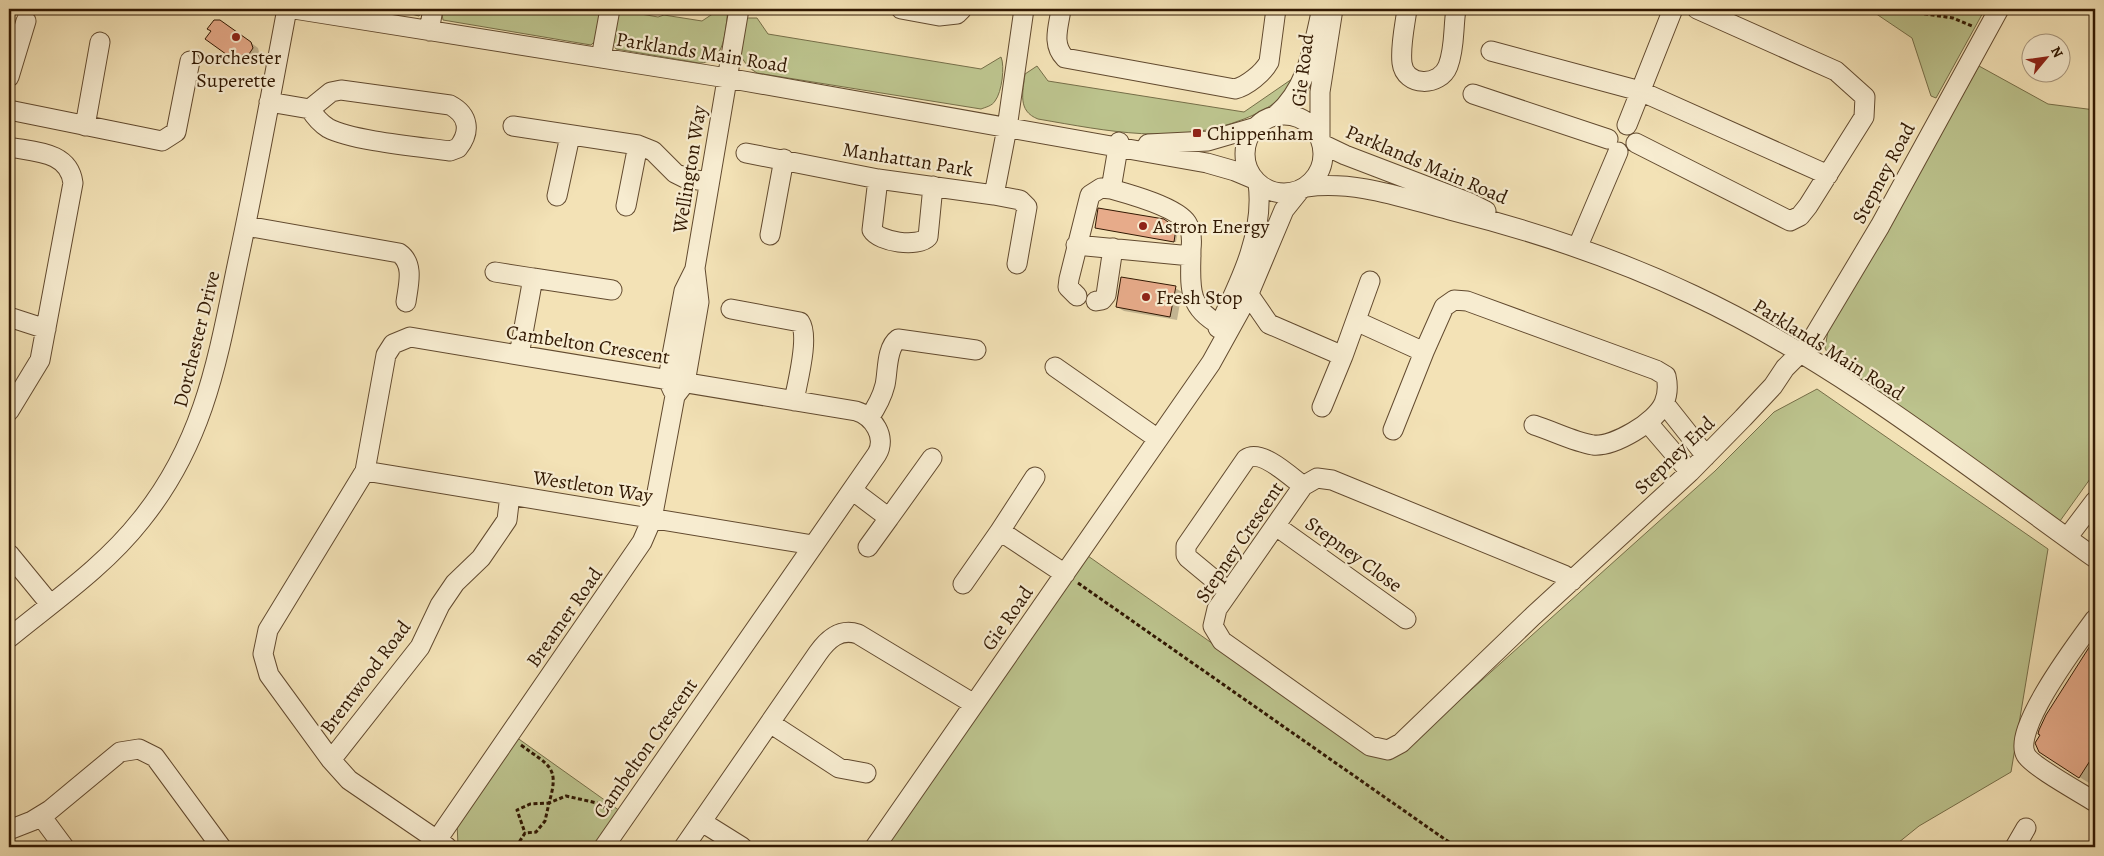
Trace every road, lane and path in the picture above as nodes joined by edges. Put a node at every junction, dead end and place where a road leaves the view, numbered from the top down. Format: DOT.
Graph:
graph roads {
  1 [pos="286,9"];
  2 [pos="294,9"];
  3 [pos="433,9"];
  4 [pos="610,9"];
  5 [pos="739,9"];
  6 [pos="901,9"];
  7 [pos="962,9"];
  8 [pos="1024,9"];
  9 [pos="1061,9"];
  10 [pos="1276,9"];
  11 [pos="1321,9"];
  12 [pos="1333,9"];
  13 [pos="1407,9"];
  14 [pos="1456,9"];
  15 [pos="1673,9"];
  16 [pos="1697,9"];
  17 [pos="1892,9"];
  18 [pos="1999,9"];
  19 [pos="26,21"];
  20 [pos="1978,28"];
  21 [pos="429,31"];
  22 [pos="100,42"];
  23 [pos="1491,51"];
  24 [pos="601,58"];
  25 [pos="190,61"];
  26 [pos="9,77"];
  27 [pos="727,78"];
  28 [pos="1640,91"];
  29 [pos="1473,94"];
  30 [pos="269,102"];
  31 [pos="310,109"];
  32 [pos="9,110"];
  33 [pos="1275,116"];
  34 [pos="1626,125"];
  35 [pos="85,126"];
  36 [pos="513,126"];
  37 [pos="1256,127"];
  38 [pos="1007,128"];
  39 [pos="570,136"];
  40 [pos="1321,140"];
  41 [pos="1636,143"];
  42 [pos="638,145"];
  43 [pos="1113,145"];
  44 [pos="1613,146"];
  45 [pos="9,147"];
  46 [pos="746,153"];
  47 [pos="784,159"];
  48 [pos="1828,175"];
  49 [pos="878,179"];
  50 [pos="1256,181"];
  51 [pos="709,182"];
  52 [pos="933,186"];
  53 [pos="1111,189"];
  54 [pos="1303,189"];
  55 [pos="994,195"];
  56 [pos="557,196"];
  57 [pos="626,206"];
  58 [pos="246,226"];
  59 [pos="1514,226"];
  60 [pos="770,235"];
  61 [pos="1076,245"];
  62 [pos="1578,246"];
  63 [pos="1113,248"];
  64 [pos="1191,256"];
  65 [pos="1017,264"];
  66 [pos="496,272"];
  67 [pos="533,278"];
  68 [pos="1370,281"];
  69 [pos="612,290"];
  70 [pos="1249,295"];
  71 [pos="1077,296"];
  72 [pos="1096,301"];
  73 [pos="406,302"];
  74 [pos="731,309"];
  75 [pos="9,318"];
  76 [pos="1356,321"];
  77 [pos="1269,324"];
  78 [pos="1226,327"];
  79 [pos="46,329"];
  80 [pos="976,350"];
  81 [pos="1424,352"];
  82 [pos="1799,354"];
  83 [pos="519,355"];
  84 [pos="1342,356"];
  85 [pos="1055,367"];
  86 [pos="676,386"];
  87 [pos="794,401"];
  88 [pos="1664,403"];
  89 [pos="1322,407"];
  90 [pos="9,411"];
  91 [pos="869,418"];
  92 [pos="1648,423"];
  93 [pos="1534,425"];
  94 [pos="1393,430"];
  95 [pos="1158,439"];
  96 [pos="1706,456"];
  97 [pos="932,458"];
  98 [pos="365,471"];
  99 [pos="1690,472"];
  100 [pos="1035,477"];
  101 [pos="1303,486"];
  102 [pos="852,490"];
  103 [pos="510,495"];
  104 [pos="2095,501"];
  105 [pos="890,518"];
  106 [pos="652,519"];
  107 [pos="1276,526"];
  108 [pos="1000,531"];
  109 [pos="2067,538"];
  110 [pos="813,545"];
  111 [pos="868,547"];
  112 [pos="9,554"];
  113 [pos="2095,558"];
  114 [pos="1066,574"];
  115 [pos="1572,581"];
  116 [pos="963,584"];
  117 [pos="1230,592"];
  118 [pos="50,604"];
  119 [pos="1406,619"];
  120 [pos="2094,622"];
  121 [pos="9,638"];
  122 [pos="972,709"];
  123 [pos="770,723"];
  124 [pos="509,736"];
  125 [pos="331,760"];
  126 [pos="866,773"];
  127 [pos="2094,799"];
  128 [pos="549,803"];
  129 [pos="41,816"];
  130 [pos="624,819"];
  131 [pos="702,822"];
  132 [pos="2026,828"];
  133 [pos="9,830"];
  134 [pos="525,833"];
  135 [pos="442,844"];
  136 [pos="64,847"];
  137 [pos="220,847"];
  138 [pos="516,847"];
  139 [pos="604,847"];
  140 [pos="684,847"];
  141 [pos="742,847"];
  142 [pos="875,847"];
  143 [pos="1456,847"];
  144 [pos="2015,847"];
  1 -- 30 [label="street, Dorchester Drive"];
  2 -- 21 [label="street, Parklands Main Road"];
  3 -- 21 [label="street"];
  4 -- 24 [label="street"];
  5 -- 27 [label="street, Wellington Way"];
  6 -- 7 [label="street"];
  8 -- 38 [label="street, Manhattan Park"];
  9 -- 10 [label="street"];
  11 -- 33 [label="street, Gie Road"];
  12 -- 40 [label="street, Gie Road"];
  13 -- 14 [label="street"];
  15 -- 28 [label="street"];
  16 -- 48 [label="street"];
  17 -- 20 [label="path"];
  18 -- 82 [label="street, Stepney Road"];
  19 -- 26 [label="street"];
  21 -- 24 [label="street, Parklands Main Road"];
  22 -- 35 [label="street"];
  23 -- 28 [label="street"];
  24 -- 27 [label="street, Parklands Main Road"];
  25 -- 35 [label="street"];
  27 -- 38 [label="street, Parklands Main Road"];
  27 -- 51 [label="street, Wellington Way"];
  28 -- 34 [label="street"];
  28 -- 48 [label="street"];
  29 -- 44 [label="street"];
  30 -- 31 [label="street"];
  30 -- 58 [label="street, Dorchester Drive"];
  31 -- 31 [label="street"];
  32 -- 35 [label="street"];
  33 -- 37 [label="street"];
  33 -- 40 [label="street"];
  34 -- 41 [label="street"];
  34 -- 44 [label="street"];
  36 -- 39 [label="street"];
  37 -- 43 [label="street, Parklands Main Road"];
  37 -- 50 [label="street"];
  38 -- 43 [label="street, Parklands Main Road"];
  38 -- 55 [label="street, Manhattan Park"];
  39 -- 42 [label="street"];
  39 -- 56 [label="street"];
  40 -- 54 [label="street"];
  40 -- 59 [label="street, Parklands Main Road"];
  41 -- 44 [label="street"];
  41 -- 48 [label="street"];
  42 -- 51 [label="street"];
  42 -- 57 [label="street"];
  43 -- 50 [label="street, Parklands Main Road"];
  43 -- 53 [label="street"];
  44 -- 62 [label="street"];
  45 -- 79 [label="street"];
  46 -- 47 [label="street, Manhattan Park"];
  47 -- 49 [label="street, Manhattan Park"];
  47 -- 60 [label="street"];
  49 -- 52 [label="street, Manhattan Park"];
  49 -- 52 [label="street"];
  50 -- 54 [label="street"];
  50 -- 78 [label="street, Gie Road"];
  51 -- 86 [label="street, Wellington Way"];
  52 -- 55 [label="street, Manhattan Park"];
  53 -- 61 [label="street"];
  53 -- 64 [label="street"];
  54 -- 59 [label="street, Parklands Main Road"];
  54 -- 70 [label="street, Gie Road"];
  55 -- 65 [label="street"];
  58 -- 73 [label="street"];
  58 -- 118 [label="street, Dorchester Drive"];
  59 -- 62 [label="street, Parklands Main Road"];
  61 -- 63 [label="street"];
  61 -- 71 [label="street"];
  62 -- 82 [label="street, Parklands Main Road"];
  63 -- 64 [label="street"];
  63 -- 72 [label="street"];
  64 -- 78 [label="street"];
  66 -- 67 [label="street"];
  67 -- 69 [label="street"];
  67 -- 83 [label="street"];
  68 -- 76 [label="street"];
  70 -- 77 [label="street"];
  70 -- 78 [label="street, Gie Road"];
  74 -- 87 [label="street"];
  75 -- 79 [label="street"];
  76 -- 81 [label="street"];
  76 -- 84 [label="street"];
  77 -- 78 [label="street"];
  77 -- 84 [label="street"];
  78 -- 95 [label="street, Gie Road"];
  79 -- 90 [label="street"];
  80 -- 91 [label="street"];
  81 -- 88 [label="street"];
  81 -- 94 [label="street"];
  82 -- 96 [label="street, Stepney End"];
  82 -- 109 [label="street, Parklands Main Road"];
  83 -- 86 [label="street, Cambelton Crescent"];
  83 -- 98 [label="street, Cambelton Crescent"];
  84 -- 89 [label="street"];
  85 -- 95 [label="street"];
  86 -- 87 [label="street, Cambelton Crescent"];
  86 -- 106 [label="street, Breamer Road"];
  87 -- 91 [label="street, Cambelton Crescent"];
  88 -- 92 [label="street"];
  88 -- 96 [label="street"];
  91 -- 102 [label="street, Cambelton Crescent"];
  92 -- 93 [label="street"];
  92 -- 99 [label="street"];
  95 -- 114 [label="street, Gie Road"];
  96 -- 99 [label="street, Stepney End"];
  97 -- 105 [label="street"];
  98 -- 103 [label="street, Westleton Way"];
  98 -- 125 [label="street, Cambelton Crescent"];
  99 -- 115 [label="street, Stepney End"];
  100 -- 108 [label="street"];
  101 -- 107 [label="street, Stepney Crescent"];
  101 -- 115 [label="street, Stepney Crescent"];
  101 -- 117 [label="street"];
  102 -- 105 [label="street"];
  102 -- 110 [label="street, Cambelton Crescent"];
  103 -- 106 [label="street, Westleton Way"];
  103 -- 125 [label="street, Brentwood Road"];
  104 -- 109 [label="street"];
  105 -- 111 [label="street"];
  106 -- 110 [label="street, Westleton Way"];
  106 -- 124 [label="street, Breamer Road"];
  107 -- 117 [label="street, Stepney Crescent"];
  107 -- 119 [label="street, Stepney Close"];
  108 -- 114 [label="street"];
  108 -- 116 [label="street"];
  109 -- 113 [label="street, Parklands Main Road"];
  110 -- 130 [label="street, Cambelton Crescent"];
  112 -- 118 [label="street"];
  114 -- 122 [label="street, Gie Road"];
  114 -- 143 [label="path"];
  115 -- 117 [label="street, Stepney Crescent"];
  118 -- 121 [label="street, Dorchester Drive"];
  120 -- 127 [label="street"];
  122 -- 123 [label="street"];
  122 -- 142 [label="street, Gie Road"];
  123 -- 126 [label="street"];
  123 -- 131 [label="street"];
  124 -- 128 [label="path"];
  124 -- 135 [label="street, Breamer Road"];
  125 -- 135 [label="street, Cambelton Crescent"];
  128 -- 130 [label="path"];
  128 -- 134 [label="path"];
  128 -- 134 [label="path"];
  129 -- 133 [label="street"];
  129 -- 136 [label="street"];
  129 -- 137 [label="street"];
  130 -- 139 [label="street, Cambelton Crescent"];
  131 -- 140 [label="street"];
  131 -- 141 [label="street"];
  132 -- 144 [label="street"];
  134 -- 138 [label="path"];
}
